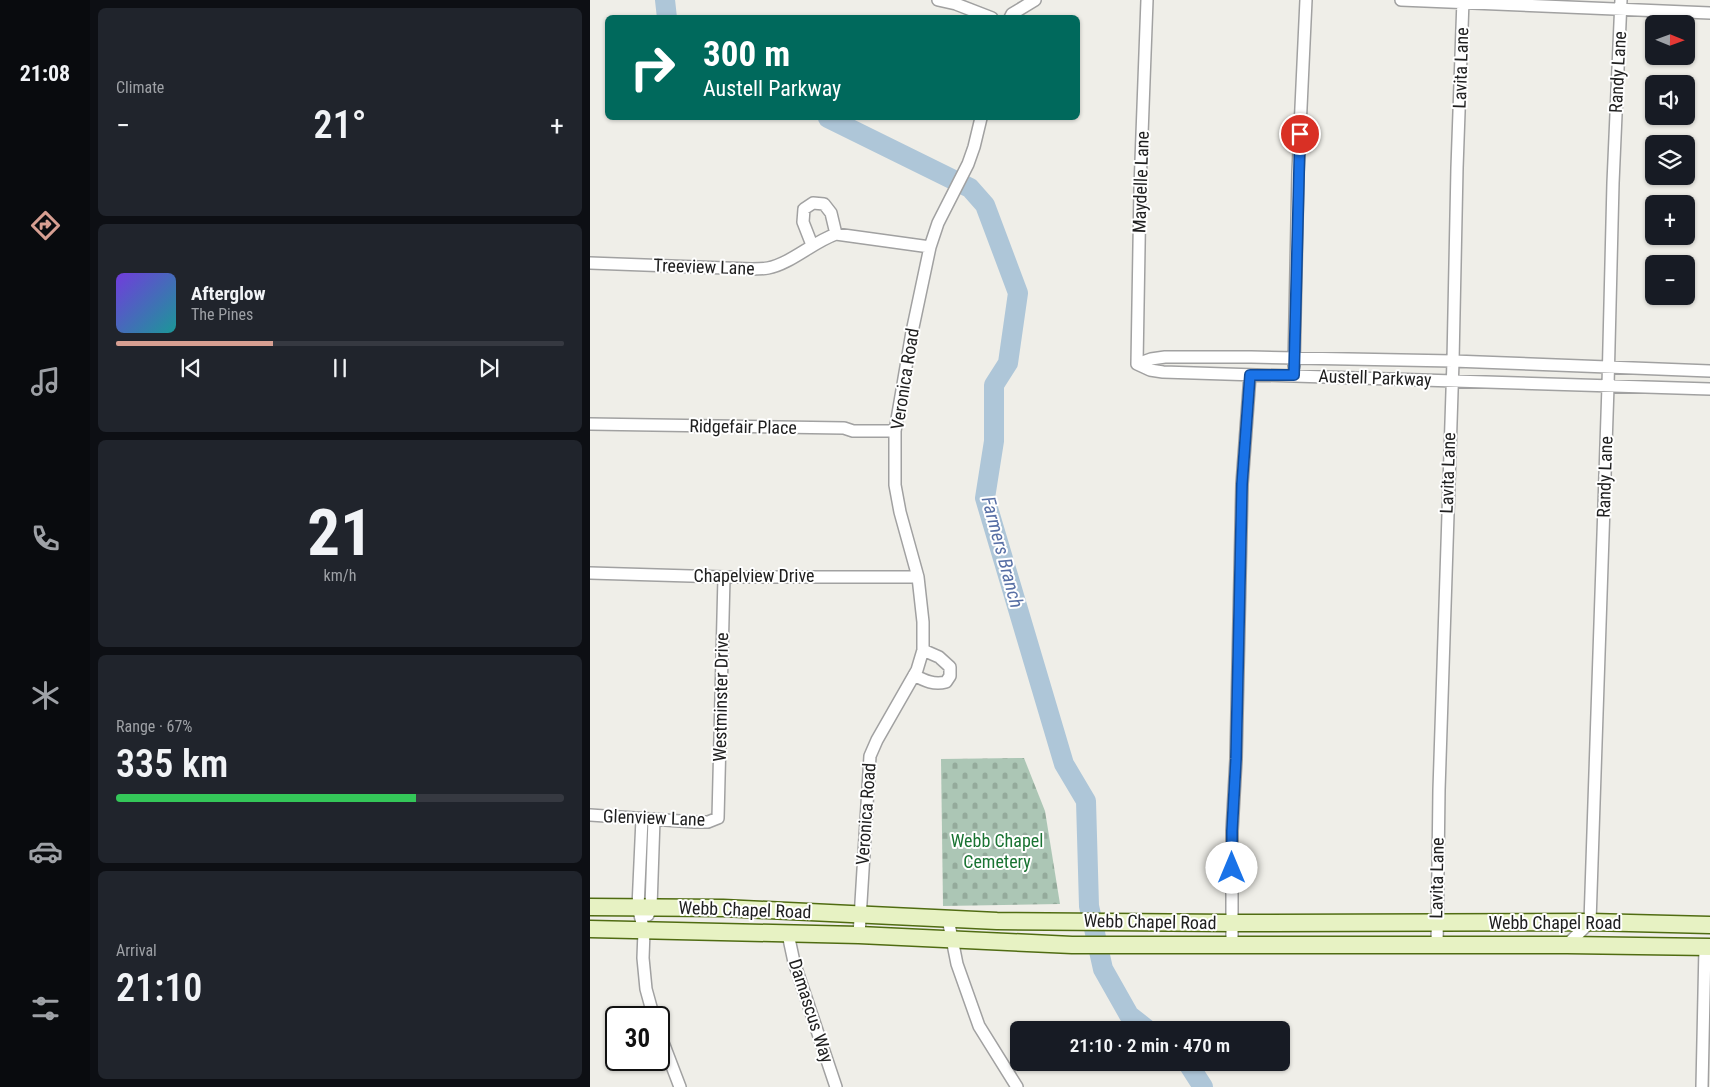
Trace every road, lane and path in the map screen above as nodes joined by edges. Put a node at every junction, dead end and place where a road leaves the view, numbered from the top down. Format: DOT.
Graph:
graph roads {
  1 [pos="938,0"];
  2 [pos="1035,0"];
  3 [pos="1147,0"];
  4 [pos="1306,0"];
  5 [pos="1401,0"];
  6 [pos="1463,1"];
  7 [pos="1621,5"];
  8 [pos="1710,12"];
  9 [pos="984,15"];
  10 [pos="1012,15"];
  11 [pos="981,120"];
  12 [pos="836,234"];
  13 [pos="812,245"];
  14 [pos="930,247"];
  15 [pos="590,263"];
  16 [pos="1294,358"];
  17 [pos="1453,361"];
  18 [pos="1136,364"];
  19 [pos="1608,366"];
  20 [pos="1710,371"];
  21 [pos="1250,375"];
  22 [pos="1294,375"];
  23 [pos="1451,381"];
  24 [pos="1608,386"];
  25 [pos="1710,389"];
  26 [pos="590,424"];
  27 [pos="895,431"];
  28 [pos="590,573"];
  29 [pos="724,577"];
  30 [pos="918,577"];
  31 [pos="923,650"];
  32 [pos="914,675"];
  33 [pos="590,815"];
  34 [pos="718,818"];
  35 [pos="642,819"];
  36 [pos="654,819"];
  37 [pos="590,907"];
  38 [pos="644,907"];
  39 [pos="860,916"];
  40 [pos="948,919"];
  41 [pos="1590,922"];
  42 [pos="1232,923"];
  43 [pos="1436,923"];
  44 [pos="1710,925"];
  45 [pos="590,930"];
  46 [pos="644,931"];
  47 [pos="788,934"];
  48 [pos="859,935"];
  49 [pos="953,940"];
  50 [pos="1232,945"];
  51 [pos="1568,945"];
  52 [pos="1437,946"];
  53 [pos="1707,947"];
  54 [pos="651,1006"];
  55 [pos="670,1061"];
  56 [pos="680,1087"];
  57 [pos="836,1087"];
  58 [pos="1017,1087"];
  59 [pos="1702,1087"];
  1 -- 9 [label="street"];
  2 -- 10 [label="street"];
  3 -- 18 [label="street, Maydelle Lane"];
  4 -- 16 [label="street"];
  5 -- 6 [label="street"];
  6 -- 7 [label="street"];
  6 -- 17 [label="street, Lavita Lane"];
  7 -- 8 [label="street"];
  7 -- 19 [label="street, Randy Lane"];
  11 -- 14 [label="street, Veronica Road"];
  12 -- 13 [label="street, Treeview Lane"];
  12 -- 13 [label="street"];
  12 -- 14 [label="street"];
  13 -- 15 [label="street, Treeview Lane"];
  14 -- 27 [label="street, Veronica Road"];
  16 -- 17 [label="street, Austell Parkway"];
  16 -- 18 [label="street, Austell Parkway"];
  16 -- 22 [label="street"];
  17 -- 19 [label="street, Austell Parkway"];
  17 -- 23 [label="street, Lavita Lane"];
  18 -- 21 [label="street, Austell Parkway"];
  19 -- 20 [label="street, Austell Parkway"];
  19 -- 24 [label="street, Randy Lane"];
  21 -- 22 [label="street, Austell Parkway"];
  21 -- 42 [label="street"];
  22 -- 23 [label="street, Austell Parkway"];
  23 -- 24 [label="street, Austell Parkway"];
  23 -- 43 [label="street, Lavita Lane"];
  24 -- 25 [label="street, Austell Parkway"];
  24 -- 41 [label="street, Randy Lane"];
  26 -- 27 [label="street, Ridgefair Place"];
  27 -- 30 [label="street, Veronica Road"];
  28 -- 29 [label="street, Chapelview Drive"];
  29 -- 30 [label="street, Chapelview Drive"];
  29 -- 34 [label="street, Westminster Drive"];
  30 -- 31 [label="street, Veronica Road"];
  31 -- 32 [label="street, Veronica Road"];
  31 -- 32 [label="street"];
  32 -- 39 [label="street, Veronica Road"];
  33 -- 35 [label="street, Glenview Lane"];
  34 -- 36 [label="street, Glenview Lane"];
  35 -- 36 [label="street, Glenview Lane"];
  35 -- 38 [label="street"];
  36 -- 38 [label="street"];
  37 -- 38 [label="main road, Webb Chapel Road"];
  38 -- 39 [label="main road, Webb Chapel Road"];
  38 -- 46 [label="street"];
  39 -- 40 [label="main road, Webb Chapel Road"];
  39 -- 48 [label="street, Veronica Road"];
  40 -- 42 [label="main road, Webb Chapel Road"];
  40 -- 49 [label="street"];
  41 -- 43 [label="main road, Webb Chapel Road"];
  41 -- 44 [label="main road, Webb Chapel Road"];
  41 -- 51 [label="street"];
  42 -- 43 [label="main road, Webb Chapel Road"];
  42 -- 50 [label="street"];
  43 -- 52 [label="street, Lavita Lane"];
  45 -- 46 [label="main road, Webb Chapel Road"];
  46 -- 47 [label="main road, Webb Chapel Road"];
  46 -- 54 [label="street"];
  47 -- 48 [label="main road, Webb Chapel Road"];
  47 -- 57 [label="street, Damascus Way"];
  48 -- 49 [label="main road, Webb Chapel Road"];
  49 -- 50 [label="main road, Webb Chapel Road"];
  49 -- 58 [label="street"];
  50 -- 52 [label="main road, Webb Chapel Road"];
  51 -- 52 [label="main road, Webb Chapel Road"];
  51 -- 53 [label="main road, Webb Chapel Road"];
  53 -- 59 [label="street"];
  55 -- 56 [label="street"];
}
